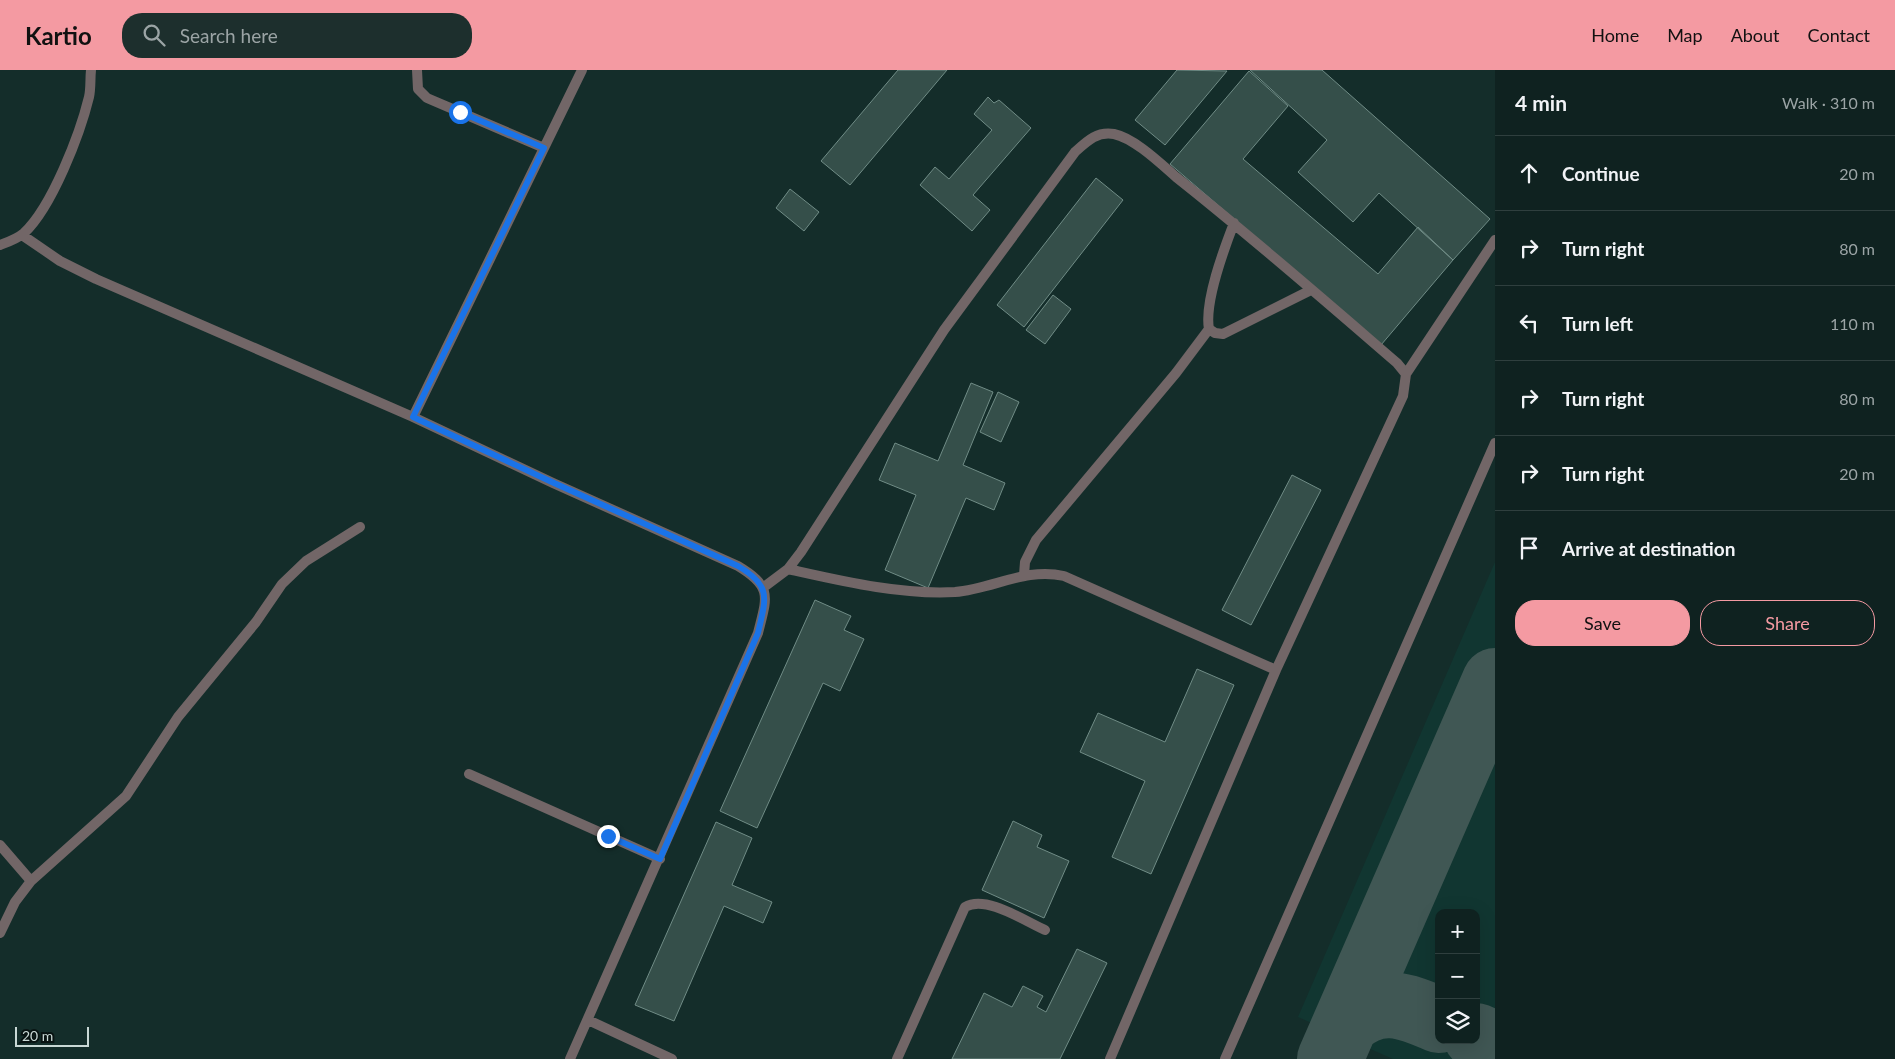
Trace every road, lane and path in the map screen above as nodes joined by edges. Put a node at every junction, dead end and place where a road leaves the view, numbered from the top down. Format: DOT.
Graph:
graph roads {
  1 [pos="91,70"];
  2 [pos="417,70"];
  3 [pos="582,70"];
  4 [pos="544,148"];
  5 [pos="1234,223"];
  6 [pos="22,235"];
  7 [pos="1495,240"];
  8 [pos="0,246"];
  9 [pos="1311,290"];
  10 [pos="1208,329"];
  11 [pos="1406,374"];
  12 [pos="413,417"];
  13 [pos="1495,443"];
  14 [pos="360,527"];
  15 [pos="788,569"];
  16 [pos="1024,575"];
  17 [pos="764,588"];
  18 [pos="1276,670"];
  19 [pos="469,774"];
  20 [pos="0,845"];
  21 [pos="660,859"];
  22 [pos="31,881"];
  23 [pos="1045,930"];
  24 [pos="0,933"];
  25 [pos="588,1020"];
  26 [pos="570,1059"];
  27 [pos="672,1059"];
  28 [pos="897,1059"];
  29 [pos="1110,1059"];
  30 [pos="1225,1059"];
  1 -- 6 [label="lane"];
  2 -- 4 [label="lane"];
  3 -- 4 [label="lane"];
  4 -- 12 [label="lane"];
  5 -- 9 [label="lane"];
  5 -- 10 [label="lane"];
  5 -- 15 [label="lane"];
  6 -- 8 [label="lane"];
  6 -- 12 [label="lane"];
  7 -- 11 [label="lane"];
  9 -- 10 [label="lane"];
  9 -- 11 [label="lane"];
  10 -- 16 [label="lane"];
  11 -- 18 [label="lane"];
  12 -- 17 [label="lane"];
  13 -- 30 [label="lane"];
  14 -- 22 [label="lane"];
  15 -- 16 [label="lane"];
  15 -- 17 [label="lane"];
  16 -- 18 [label="lane"];
  17 -- 21 [label="lane"];
  18 -- 29 [label="lane"];
  19 -- 21 [label="lane"];
  20 -- 22 [label="lane"];
  21 -- 25 [label="lane"];
  22 -- 24 [label="lane"];
  23 -- 28 [label="lane"];
  25 -- 26 [label="lane"];
  25 -- 27 [label="lane"];
}
